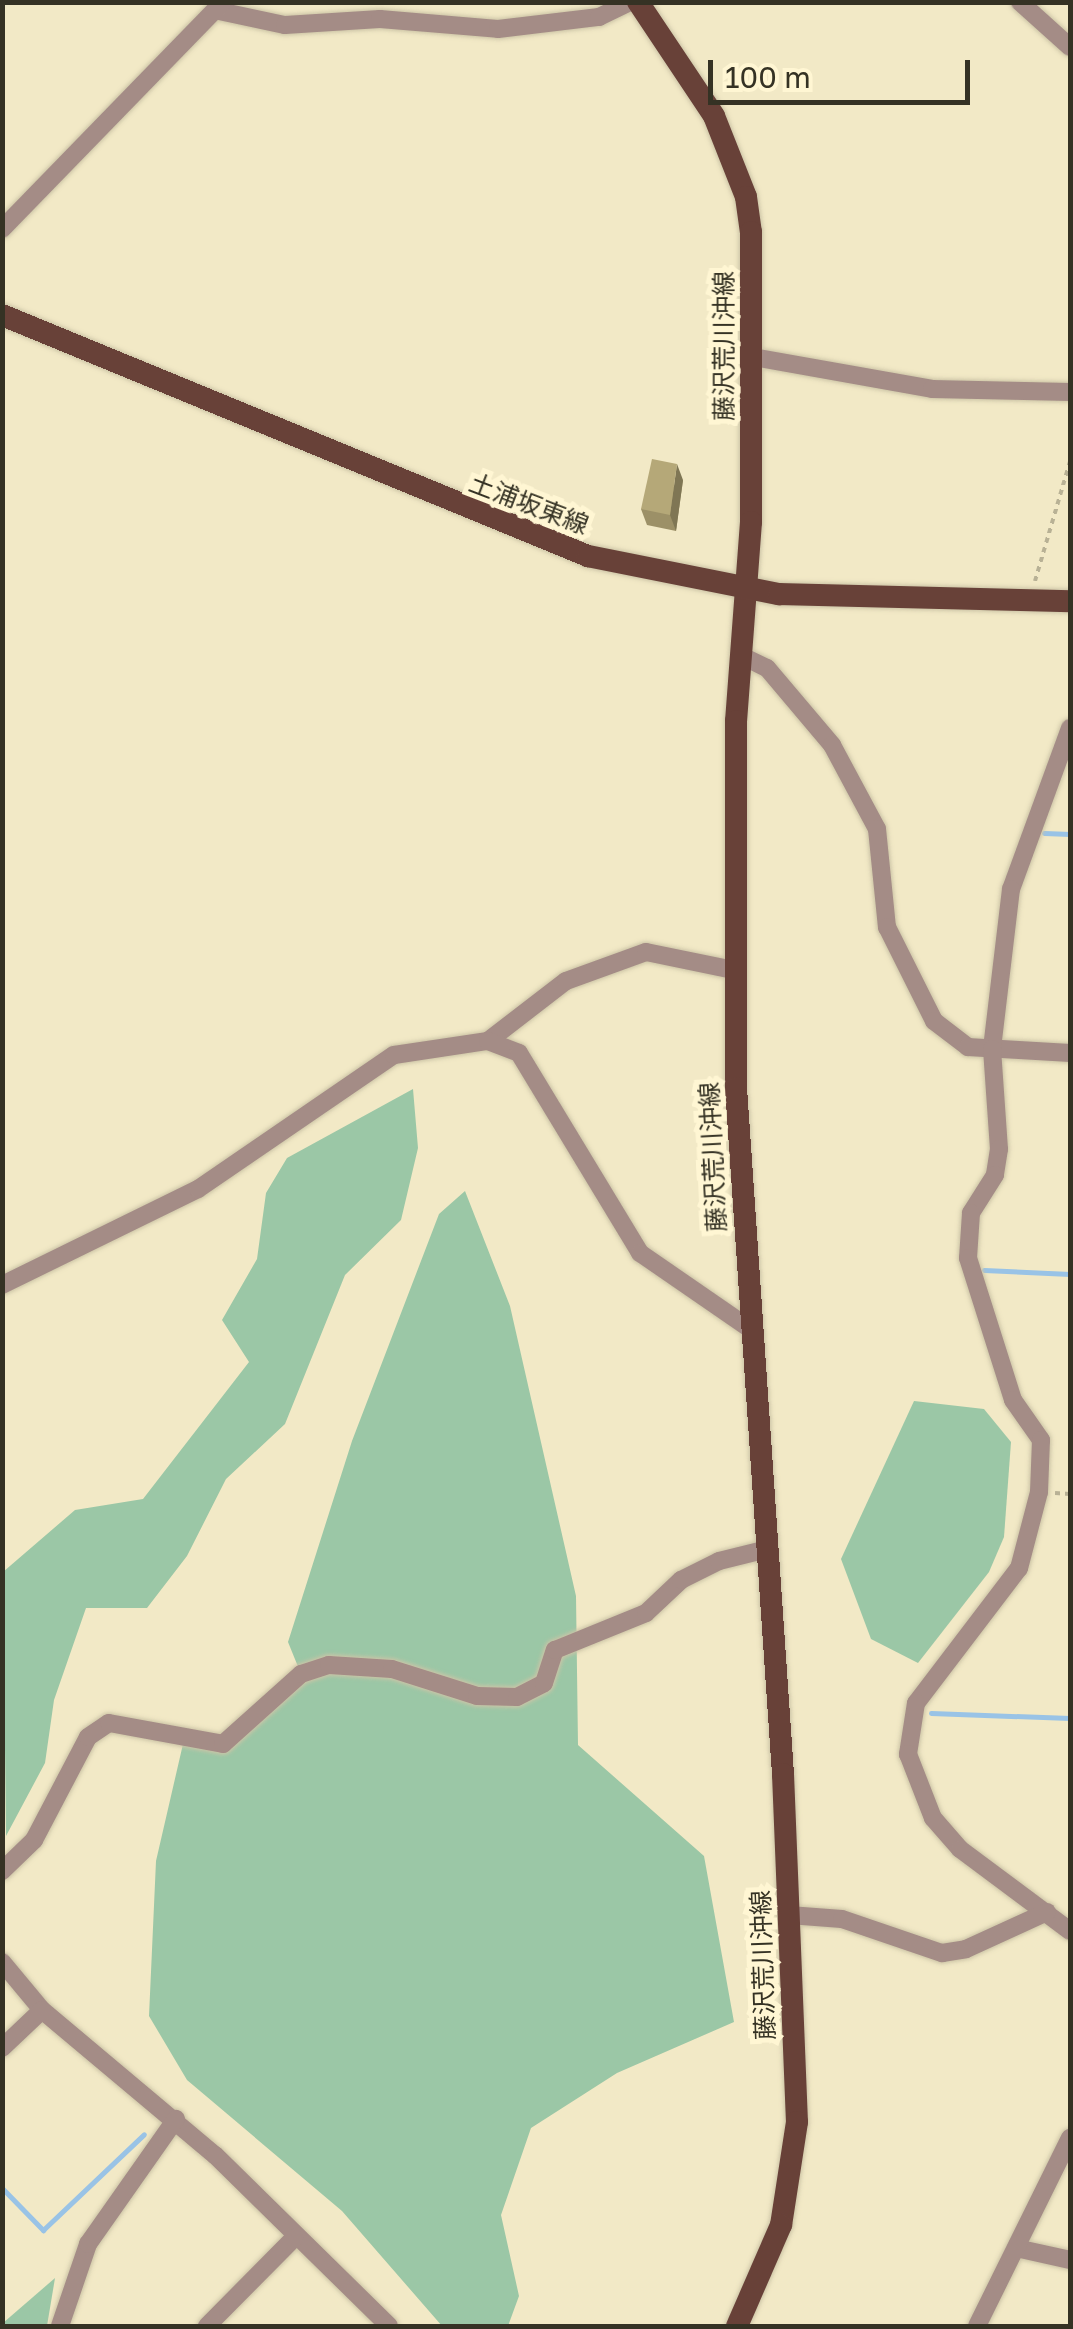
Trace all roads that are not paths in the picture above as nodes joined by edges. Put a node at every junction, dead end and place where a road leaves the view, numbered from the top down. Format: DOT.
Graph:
graph roads {
  1 [pos="630,2"];
  2 [pos="638,2"];
  3 [pos="1020,2"];
  4 [pos="221,7"];
  5 [pos="1070,47"];
  6 [pos="2,229"];
  7 [pos="2,315"];
  8 [pos="753,357"];
  9 [pos="1070,392"];
  10 [pos="749,591"];
  11 [pos="1070,601"];
  12 [pos="740,655"];
  13 [pos="1070,728"];
  14 [pos="734,970"];
  15 [pos="488,1041"];
  16 [pos="992,1049"];
  17 [pos="1070,1053"];
  18 [pos="2,1285"];
  19 [pos="750,1330"];
  20 [pos="768,1549"];
  21 [pos="2,1871"];
  22 [pos="1047,1912"];
  23 [pos="788,1915"];
  24 [pos="1070,1931"];
  25 [pos="2,1962"];
  26 [pos="42,2010"];
  27 [pos="2,2048"];
  28 [pos="176,2119"];
  29 [pos="1070,2138"];
  30 [pos="294,2238"];
  31 [pos="1016,2248"];
  32 [pos="1070,2260"];
  33 [pos="60,2326"];
  34 [pos="207,2326"];
  35 [pos="389,2326"];
  36 [pos="737,2326"];
  37 [pos="977,2326"];
  1 -- 4 [label="street"];
  2 -- 8 [label="main road, 藤沢荒川沖線"];
  3 -- 5 [label="street"];
  4 -- 6 [label="street"];
  7 -- 10 [label="main road, 土浦坂東線"];
  8 -- 9 [label="street"];
  8 -- 10 [label="main road, 藤沢荒川沖線"];
  10 -- 11 [label="main road, 土浦坂東線"];
  10 -- 12 [label="main road, 藤沢荒川沖線"];
  12 -- 14 [label="main road, 藤沢荒川沖線"];
  12 -- 16 [label="street"];
  13 -- 16 [label="street"];
  14 -- 15 [label="street"];
  14 -- 19 [label="main road, 藤沢荒川沖線"];
  15 -- 18 [label="street"];
  15 -- 19 [label="street"];
  16 -- 17 [label="street"];
  16 -- 22 [label="street"];
  19 -- 20 [label="main road, 藤沢荒川沖線"];
  20 -- 21 [label="street"];
  20 -- 23 [label="main road, 藤沢荒川沖線"];
  22 -- 23 [label="street"];
  22 -- 24 [label="street"];
  23 -- 36 [label="main road, 藤沢荒川沖線"];
  25 -- 26 [label="street"];
  26 -- 27 [label="street"];
  26 -- 28 [label="street"];
  28 -- 30 [label="street"];
  28 -- 33 [label="street"];
  29 -- 31 [label="street"];
  30 -- 34 [label="street"];
  30 -- 35 [label="street"];
  31 -- 32 [label="street"];
  31 -- 37 [label="street"];
}
